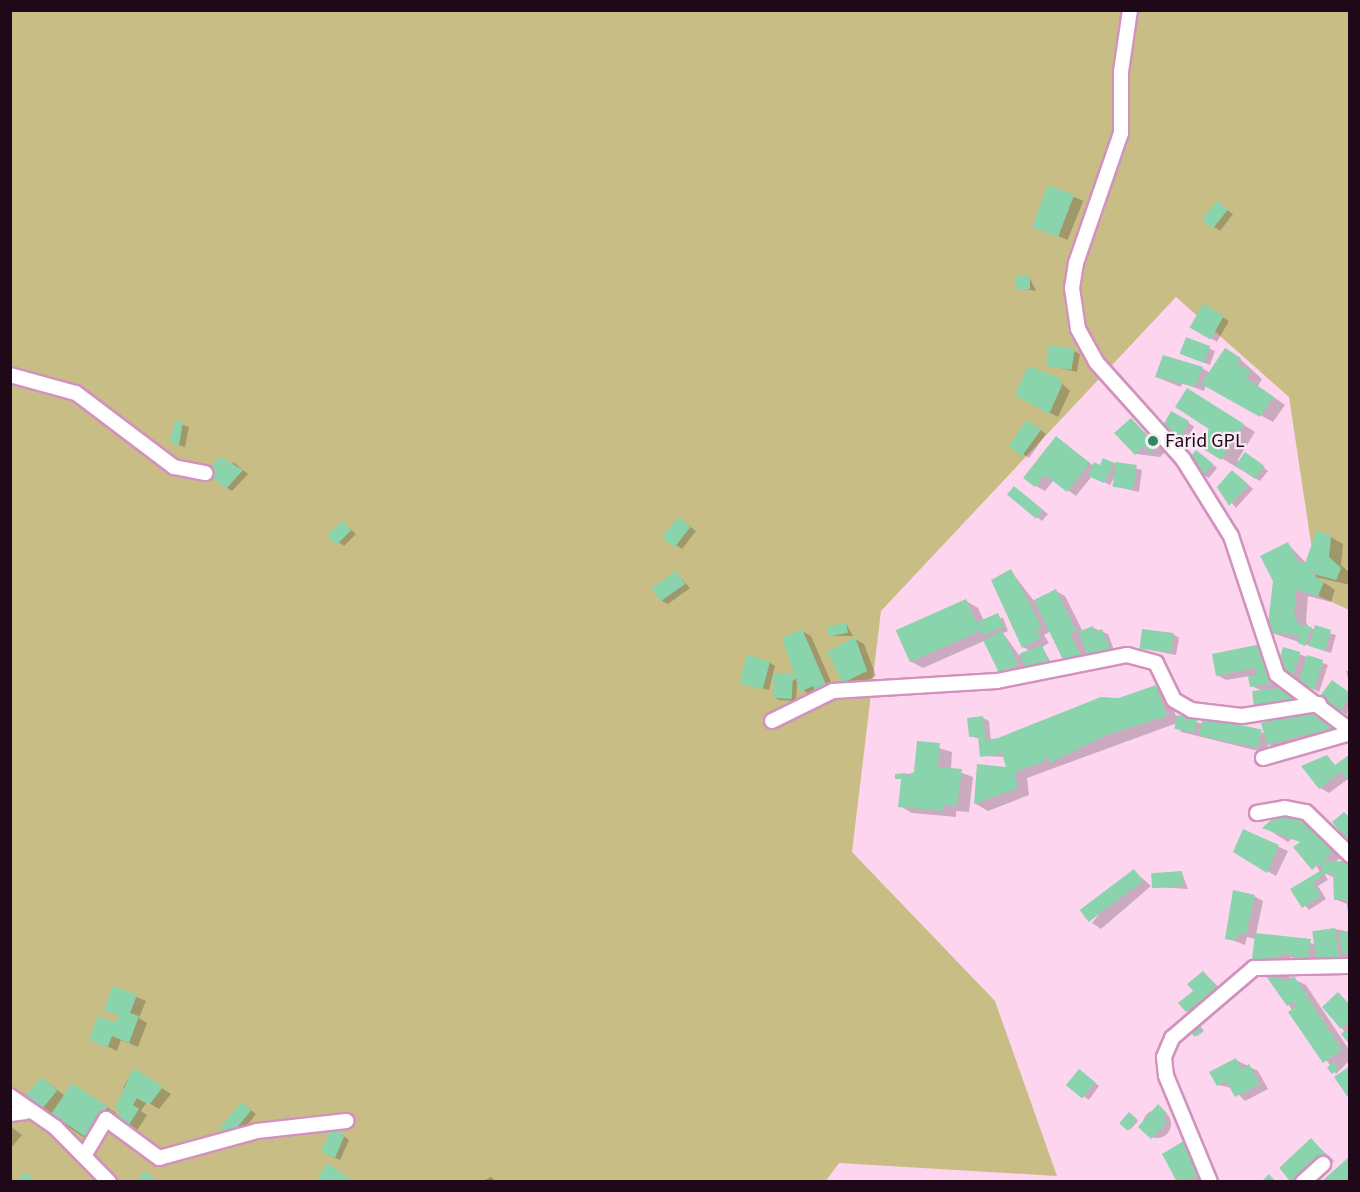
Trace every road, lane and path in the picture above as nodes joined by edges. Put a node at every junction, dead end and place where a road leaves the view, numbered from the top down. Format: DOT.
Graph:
graph roads {
  1 [pos="1130,10"];
  2 [pos="10,375"];
  3 [pos="205,472"];
  4 [pos="1319,704"];
  5 [pos="772,721"];
  6 [pos="1350,731"];
  7 [pos="1263,758"];
  8 [pos="1257,813"];
  9 [pos="1350,855"];
  10 [pos="1350,966"];
  11 [pos="10,1096"];
  12 [pos="26,1112"];
  13 [pos="10,1114"];
  14 [pos="346,1121"];
  15 [pos="84,1156"];
  16 [pos="1323,1164"];
  17 [pos="109,1182"];
  18 [pos="1210,1182"];
  19 [pos="1303,1182"];
  1 -- 4 [label="street"];
  2 -- 3 [label="street"];
  4 -- 5 [label="street"];
  4 -- 6 [label="street"];
  6 -- 7 [label="street"];
  8 -- 9 [label="street"];
  10 -- 18 [label="street"];
  11 -- 12 [label="street"];
  12 -- 13 [label="street"];
  12 -- 15 [label="street"];
  14 -- 15 [label="street"];
  15 -- 17 [label="street"];
  16 -- 19 [label="street"];
}
